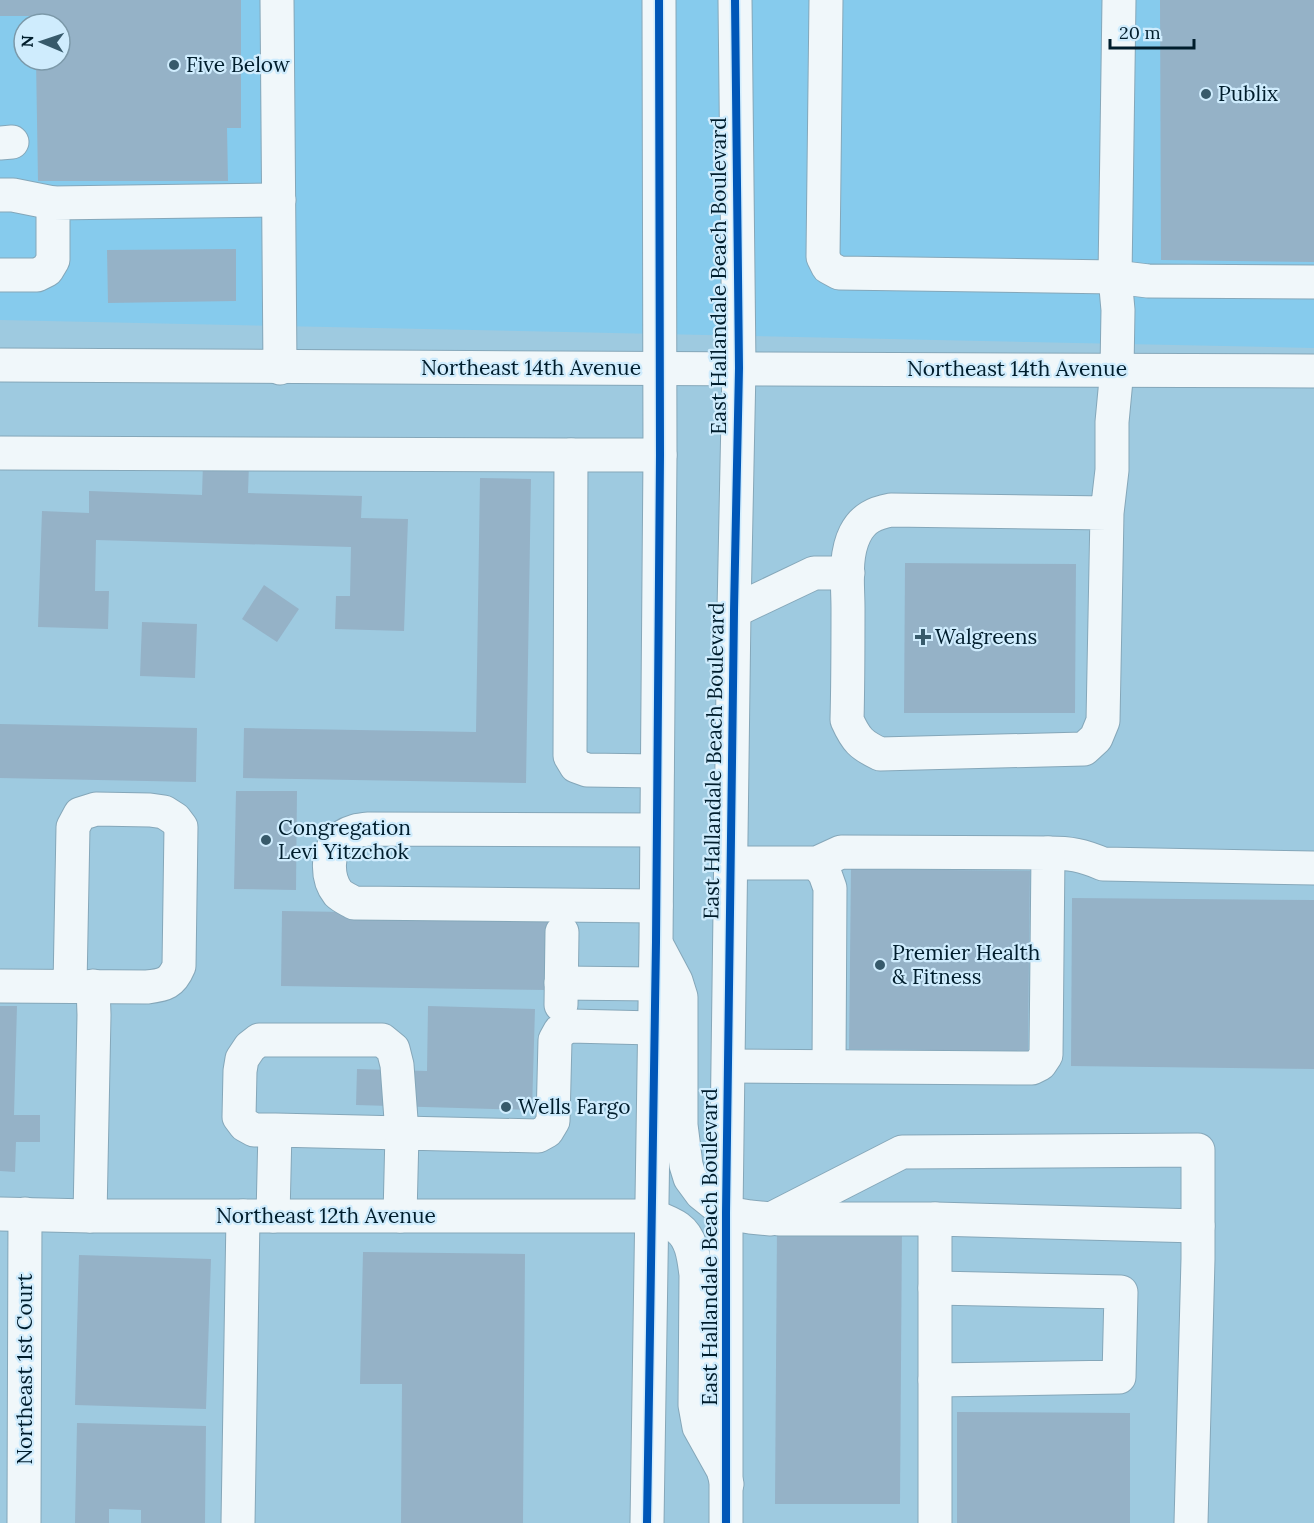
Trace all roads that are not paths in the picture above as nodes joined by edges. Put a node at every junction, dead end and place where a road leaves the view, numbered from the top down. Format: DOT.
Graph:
graph roads {
  1 [pos="277,0"];
  2 [pos="659,0"];
  3 [pos="735,0"];
  4 [pos="826,0"];
  5 [pos="1119,0"];
  6 [pos="0,195"];
  7 [pos="279,200"];
  8 [pos="53,202"];
  9 [pos="0,275"];
  10 [pos="1115,277"];
  11 [pos="1314,282"];
  12 [pos="0,364"];
  13 [pos="280,368"];
  14 [pos="660,368"];
  15 [pos="739,368"];
  16 [pos="1117,369"];
  17 [pos="1314,370"];
  18 [pos="0,453"];
  19 [pos="571,455"];
  20 [pos="660,455"];
  21 [pos="1107,513"];
  22 [pos="848,573"];
  23 [pos="734,611"];
  24 [pos="657,771"];
  25 [pos="656,830"];
  26 [pos="1048,854"];
  27 [pos="732,863"];
  28 [pos="818,863"];
  29 [pos="1314,868"];
  30 [pos="656,906"];
  31 [pos="562,932"];
  32 [pos="656,942"];
  33 [pos="655,984"];
  34 [pos="0,986"];
  35 [pos="82,986"];
  36 [pos="654,1028"];
  37 [pos="729,1066"];
  38 [pos="829,1066"];
  39 [pos="275,1130"];
  40 [pos="402,1133"];
  41 [pos="726,1213"];
  42 [pos="13,1214"];
  43 [pos="90,1216"];
  44 [pos="258,1216"];
  45 [pos="400,1216"];
  46 [pos="652,1216"];
  47 [pos="771,1219"];
  48 [pos="935,1219"];
  49 [pos="1198,1226"];
  50 [pos="935,1288"];
  51 [pos="935,1380"];
  52 [pos="727,1484"];
  53 [pos="24,1523"];
  54 [pos="238,1523"];
  55 [pos="647,1523"];
  56 [pos="726,1523"];
  57 [pos="934,1523"];
  58 [pos="1191,1523"];
  1 -- 7 [label="main road"];
  2 -- 14 [label="main road"];
  3 -- 15 [label="main road, East Hallandale Beach Boulevard"];
  4 -- 10 [label="main road"];
  5 -- 10 [label="main road"];
  6 -- 8 [label="main road"];
  7 -- 8 [label="main road"];
  7 -- 13 [label="main road"];
  8 -- 9 [label="main road"];
  10 -- 11 [label="main road"];
  10 -- 16 [label="main road"];
  12 -- 13 [label="main road, Northeast 14th Avenue"];
  13 -- 14 [label="main road, Northeast 14th Avenue"];
  14 -- 15 [label="main road, Northeast 14th Avenue"];
  14 -- 20 [label="main road"];
  15 -- 16 [label="main road, Northeast 14th Avenue"];
  15 -- 23 [label="main road, East Hallandale Beach Boulevard"];
  16 -- 17 [label="main road, Northeast 14th Avenue"];
  16 -- 21 [label="main road"];
  18 -- 19 [label="main road"];
  19 -- 20 [label="main road"];
  19 -- 24 [label="main road"];
  20 -- 24 [label="main road"];
  21 -- 22 [label="main road"];
  21 -- 22 [label="main road"];
  22 -- 23 [label="main road"];
  23 -- 27 [label="main road, East Hallandale Beach Boulevard"];
  24 -- 25 [label="main road"];
  25 -- 30 [label="main road"];
  25 -- 30 [label="main road"];
  26 -- 28 [label="main road"];
  26 -- 29 [label="main road"];
  26 -- 38 [label="main road"];
  27 -- 28 [label="main road"];
  27 -- 37 [label="main road, East Hallandale Beach Boulevard"];
  28 -- 38 [label="main road"];
  30 -- 32 [label="main road"];
  31 -- 33 [label="main road"];
  32 -- 33 [label="main road"];
  32 -- 41 [label="main road"];
  33 -- 36 [label="main road"];
  34 -- 35 [label="main road"];
  35 -- 35 [label="main road"];
  35 -- 43 [label="main road"];
  36 -- 40 [label="main road"];
  36 -- 46 [label="main road"];
  37 -- 38 [label="main road"];
  37 -- 41 [label="main road, East Hallandale Beach Boulevard"];
  39 -- 40 [label="main road"];
  39 -- 40 [label="main road"];
  39 -- 44 [label="main road"];
  40 -- 45 [label="main road"];
  41 -- 47 [label="main road"];
  41 -- 52 [label="main road, East Hallandale Beach Boulevard"];
  42 -- 43 [label="main road, Northeast 12th Avenue"];
  42 -- 53 [label="main road, Northeast 1st Court"];
  43 -- 44 [label="main road, Northeast 12th Avenue"];
  44 -- 45 [label="main road, Northeast 12th Avenue"];
  44 -- 54 [label="main road"];
  45 -- 46 [label="main road, Northeast 12th Avenue"];
  46 -- 52 [label="main road"];
  46 -- 55 [label="main road"];
  47 -- 48 [label="main road"];
  47 -- 49 [label="main road"];
  48 -- 49 [label="main road"];
  48 -- 50 [label="main road"];
  49 -- 58 [label="main road"];
  50 -- 51 [label="main road"];
  50 -- 51 [label="main road"];
  51 -- 57 [label="main road"];
  52 -- 56 [label="main road, East Hallandale Beach Boulevard"];
}
